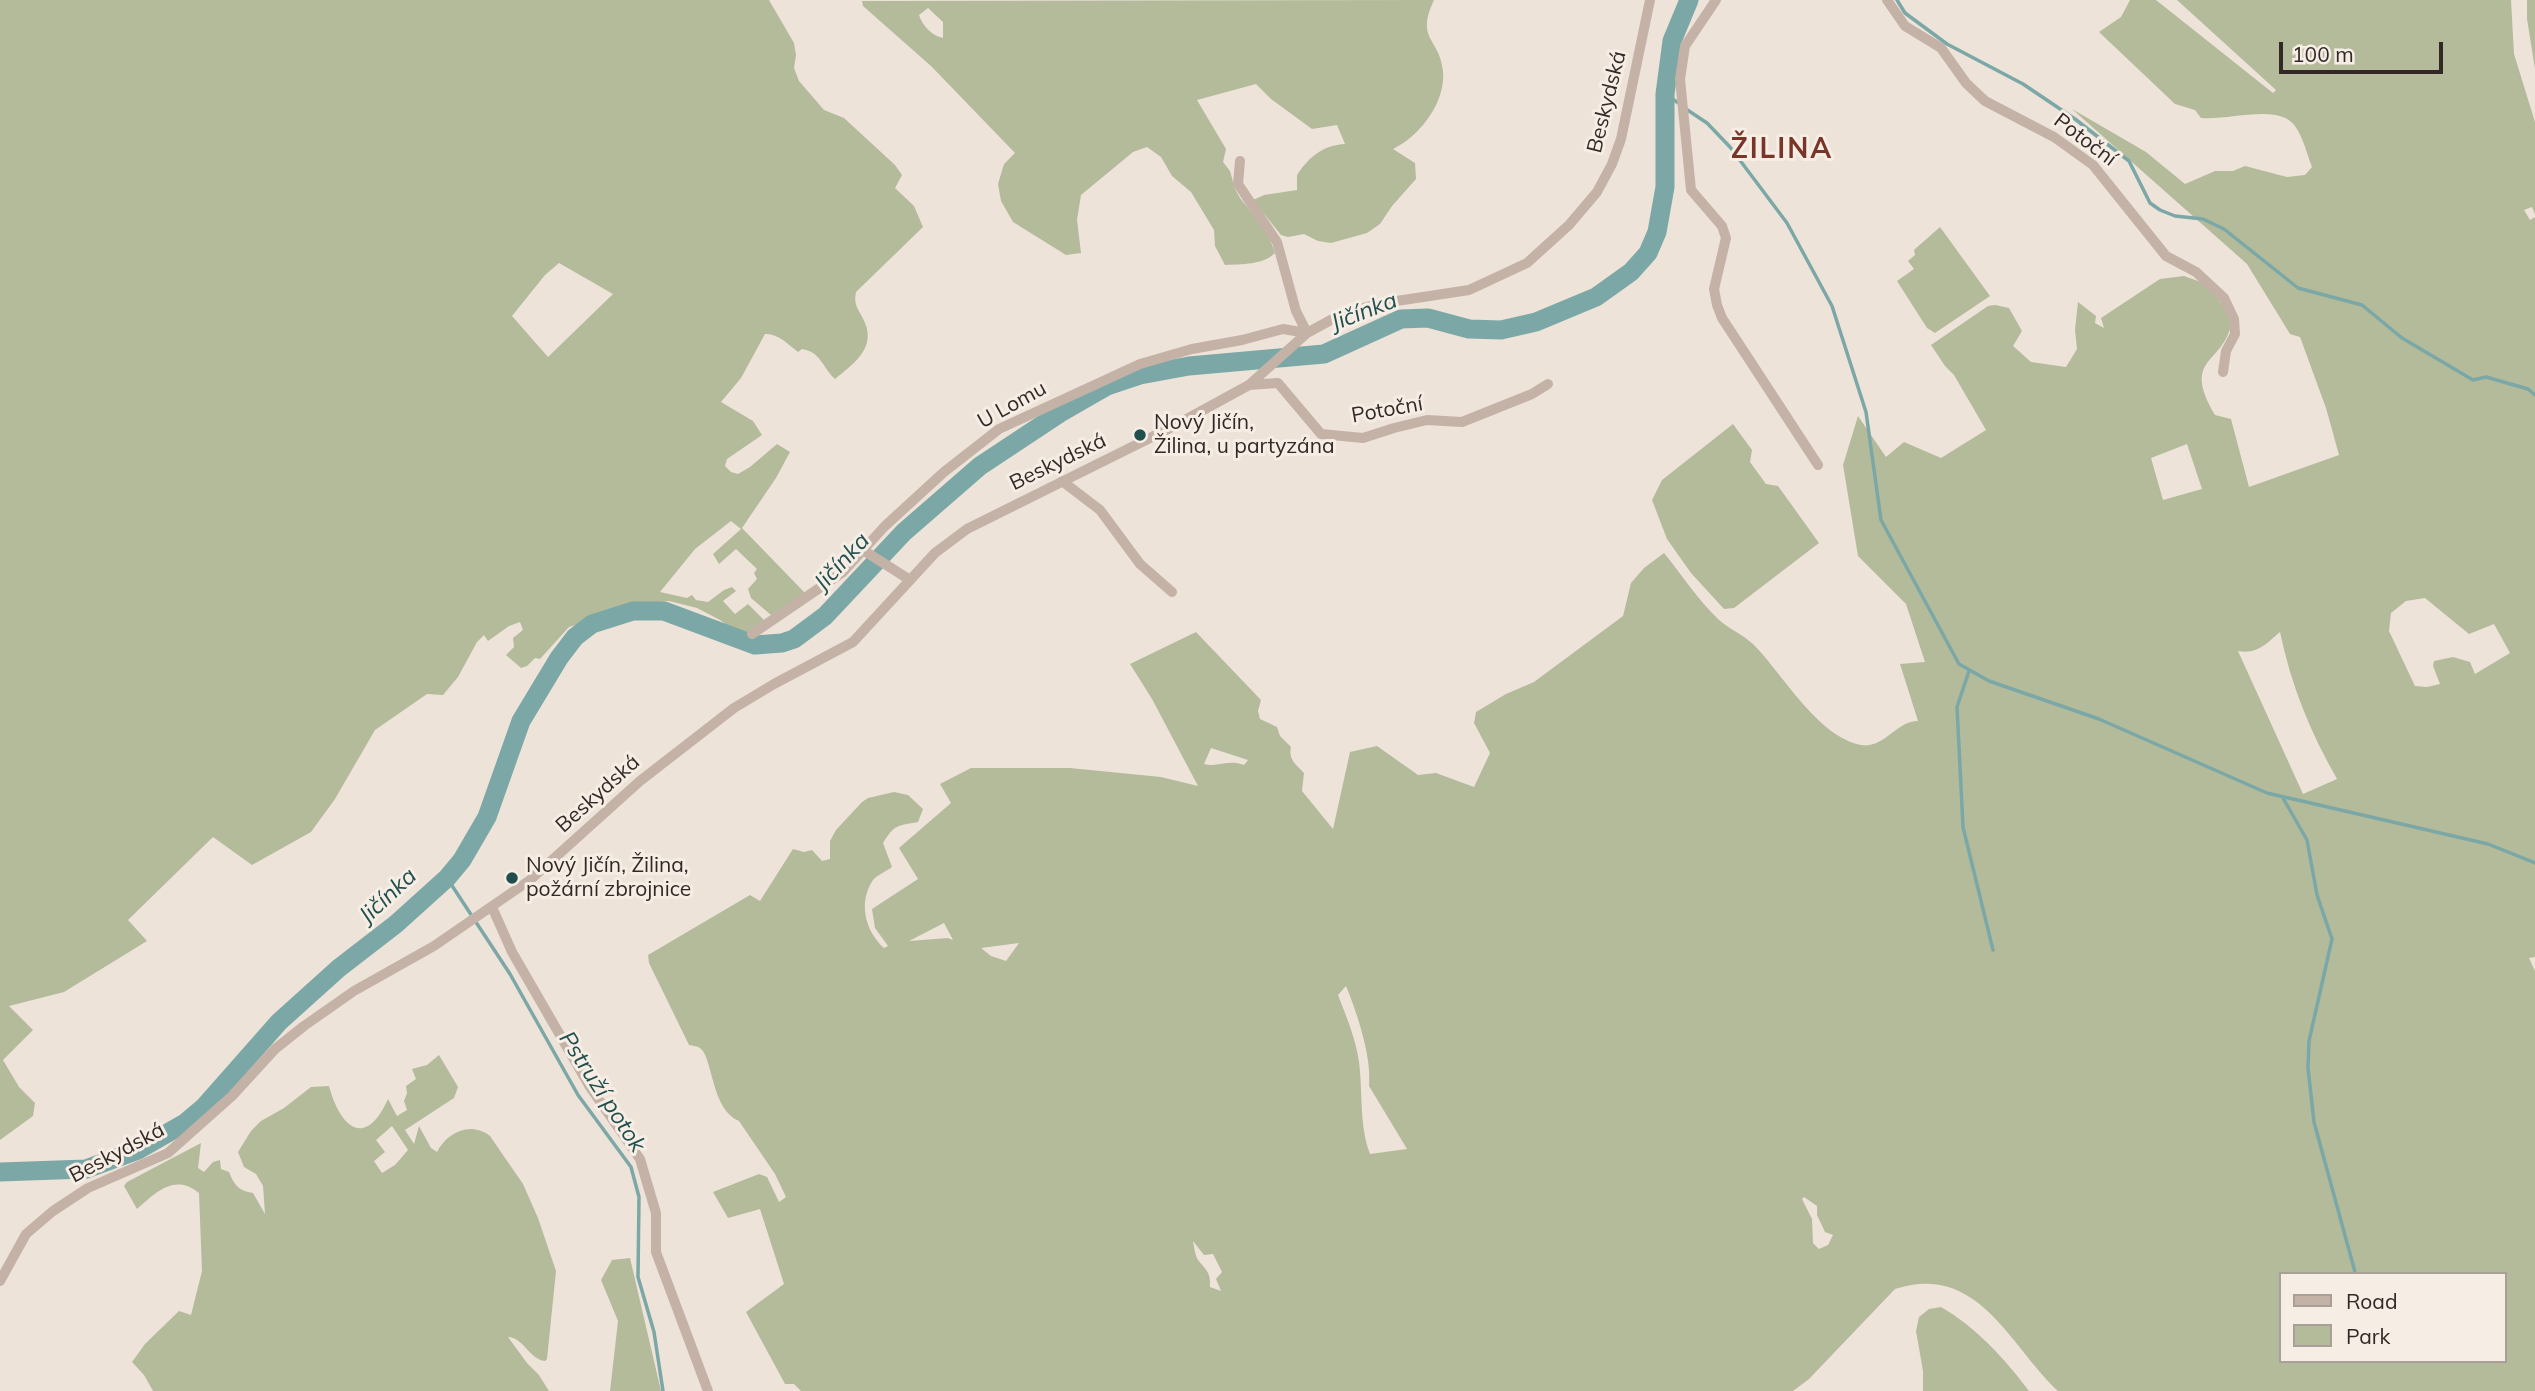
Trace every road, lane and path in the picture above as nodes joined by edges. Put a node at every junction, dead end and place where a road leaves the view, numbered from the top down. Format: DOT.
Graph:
graph roads {
  1 [pos="1650,0"];
  2 [pos="1716,0"];
  3 [pos="1887,0"];
  4 [pos="1240,161"];
  5 [pos="1307,333"];
  6 [pos="2223,372"];
  7 [pos="1252,382"];
  8 [pos="1548,384"];
  9 [pos="1818,465"];
  10 [pos="1062,481"];
  11 [pos="863,550"];
  12 [pos="910,580"];
  13 [pos="1172,592"];
  14 [pos="752,634"];
  15 [pos="489,910"];
  16 [pos="0,1281"];
  17 [pos="708,1391"];
  1 -- 5 [label="street, Beskydská"];
  2 -- 9 [label="street"];
  3 -- 6 [label="street, Potoční"];
  4 -- 5 [label="street"];
  5 -- 7 [label="street, Beskydská"];
  5 -- 11 [label="street, U Lomu"];
  7 -- 8 [label="street, Potoční"];
  7 -- 10 [label="street, Beskydská"];
  10 -- 12 [label="street, Beskydská"];
  10 -- 13 [label="street"];
  11 -- 12 [label="street"];
  11 -- 14 [label="street, U Lomu"];
  12 -- 15 [label="street, Beskydská"];
  15 -- 16 [label="street, Beskydská"];
  15 -- 17 [label="street"];
}
